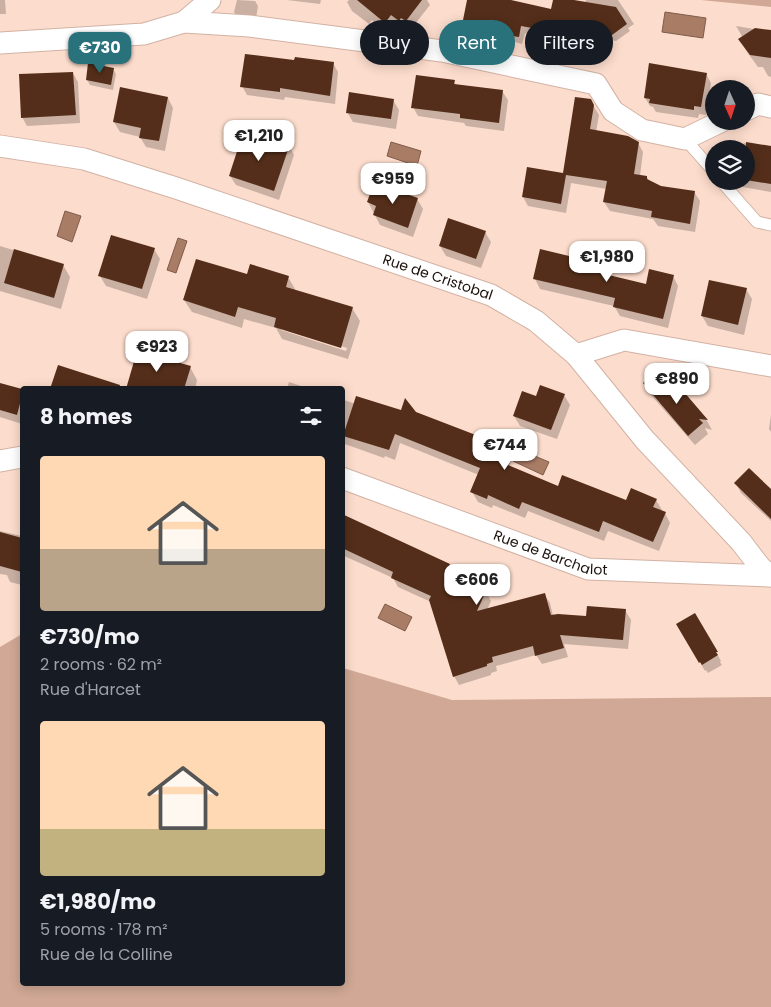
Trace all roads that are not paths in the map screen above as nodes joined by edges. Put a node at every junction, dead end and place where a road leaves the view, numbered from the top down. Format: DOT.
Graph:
graph roads {
  1 [pos="210,0"];
  2 [pos="184,22"];
  3 [pos="0,43"];
  4 [pos="755,106"];
  5 [pos="771,107"];
  6 [pos="705,129"];
  7 [pos="685,139"];
  8 [pos="0,146"];
  9 [pos="705,162"];
  10 [pos="729,190"];
  11 [pos="771,225"];
  12 [pos="576,355"];
  13 [pos="771,366"];
  14 [pos="20,456"];
  15 [pos="0,461"];
  16 [pos="345,479"];
  17 [pos="771,576"];
  1 -- 2 [label="street"];
  2 -- 3 [label="street"];
  2 -- 7 [label="street"];
  4 -- 5 [label="street"];
  6 -- 7 [label="street"];
  7 -- 9 [label="lane"];
  8 -- 12 [label="street, Rue de Cristobal"];
  10 -- 11 [label="lane"];
  12 -- 13 [label="street"];
  12 -- 17 [label="street, Rue de Cristobal"];
  14 -- 15 [label="street"];
  16 -- 17 [label="street, Rue de Barchalot"];
}
